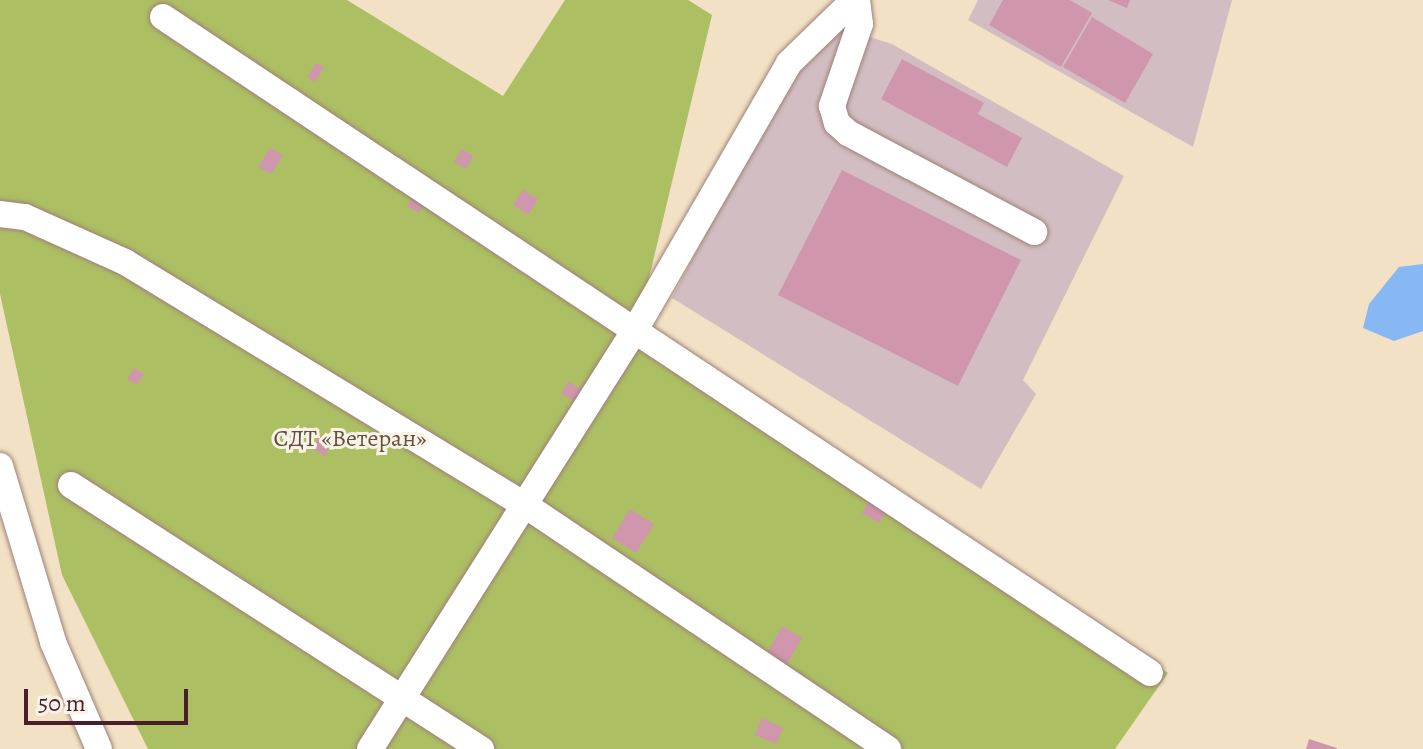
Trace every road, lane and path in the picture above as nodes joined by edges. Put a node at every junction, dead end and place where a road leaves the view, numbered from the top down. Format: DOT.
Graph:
graph roads {
  1 [pos="855,0"];
  2 [pos="163,17"];
  3 [pos="0,214"];
  4 [pos="1034,232"];
  5 [pos="635,330"];
  6 [pos="0,466"];
  7 [pos="71,485"];
  8 [pos="522,503"];
  9 [pos="1150,673"];
  10 [pos="403,699"];
  11 [pos="99,749"];
  12 [pos="370,749"];
  13 [pos="481,749"];
  14 [pos="888,749"];
  1 -- 4 [label="street"];
  1 -- 5 [label="street"];
  2 -- 5 [label="street"];
  3 -- 8 [label="street"];
  5 -- 8 [label="street"];
  5 -- 9 [label="street"];
  6 -- 11 [label="street"];
  7 -- 10 [label="street"];
  8 -- 10 [label="street"];
  8 -- 14 [label="street"];
  10 -- 12 [label="street"];
  10 -- 13 [label="street"];
}
